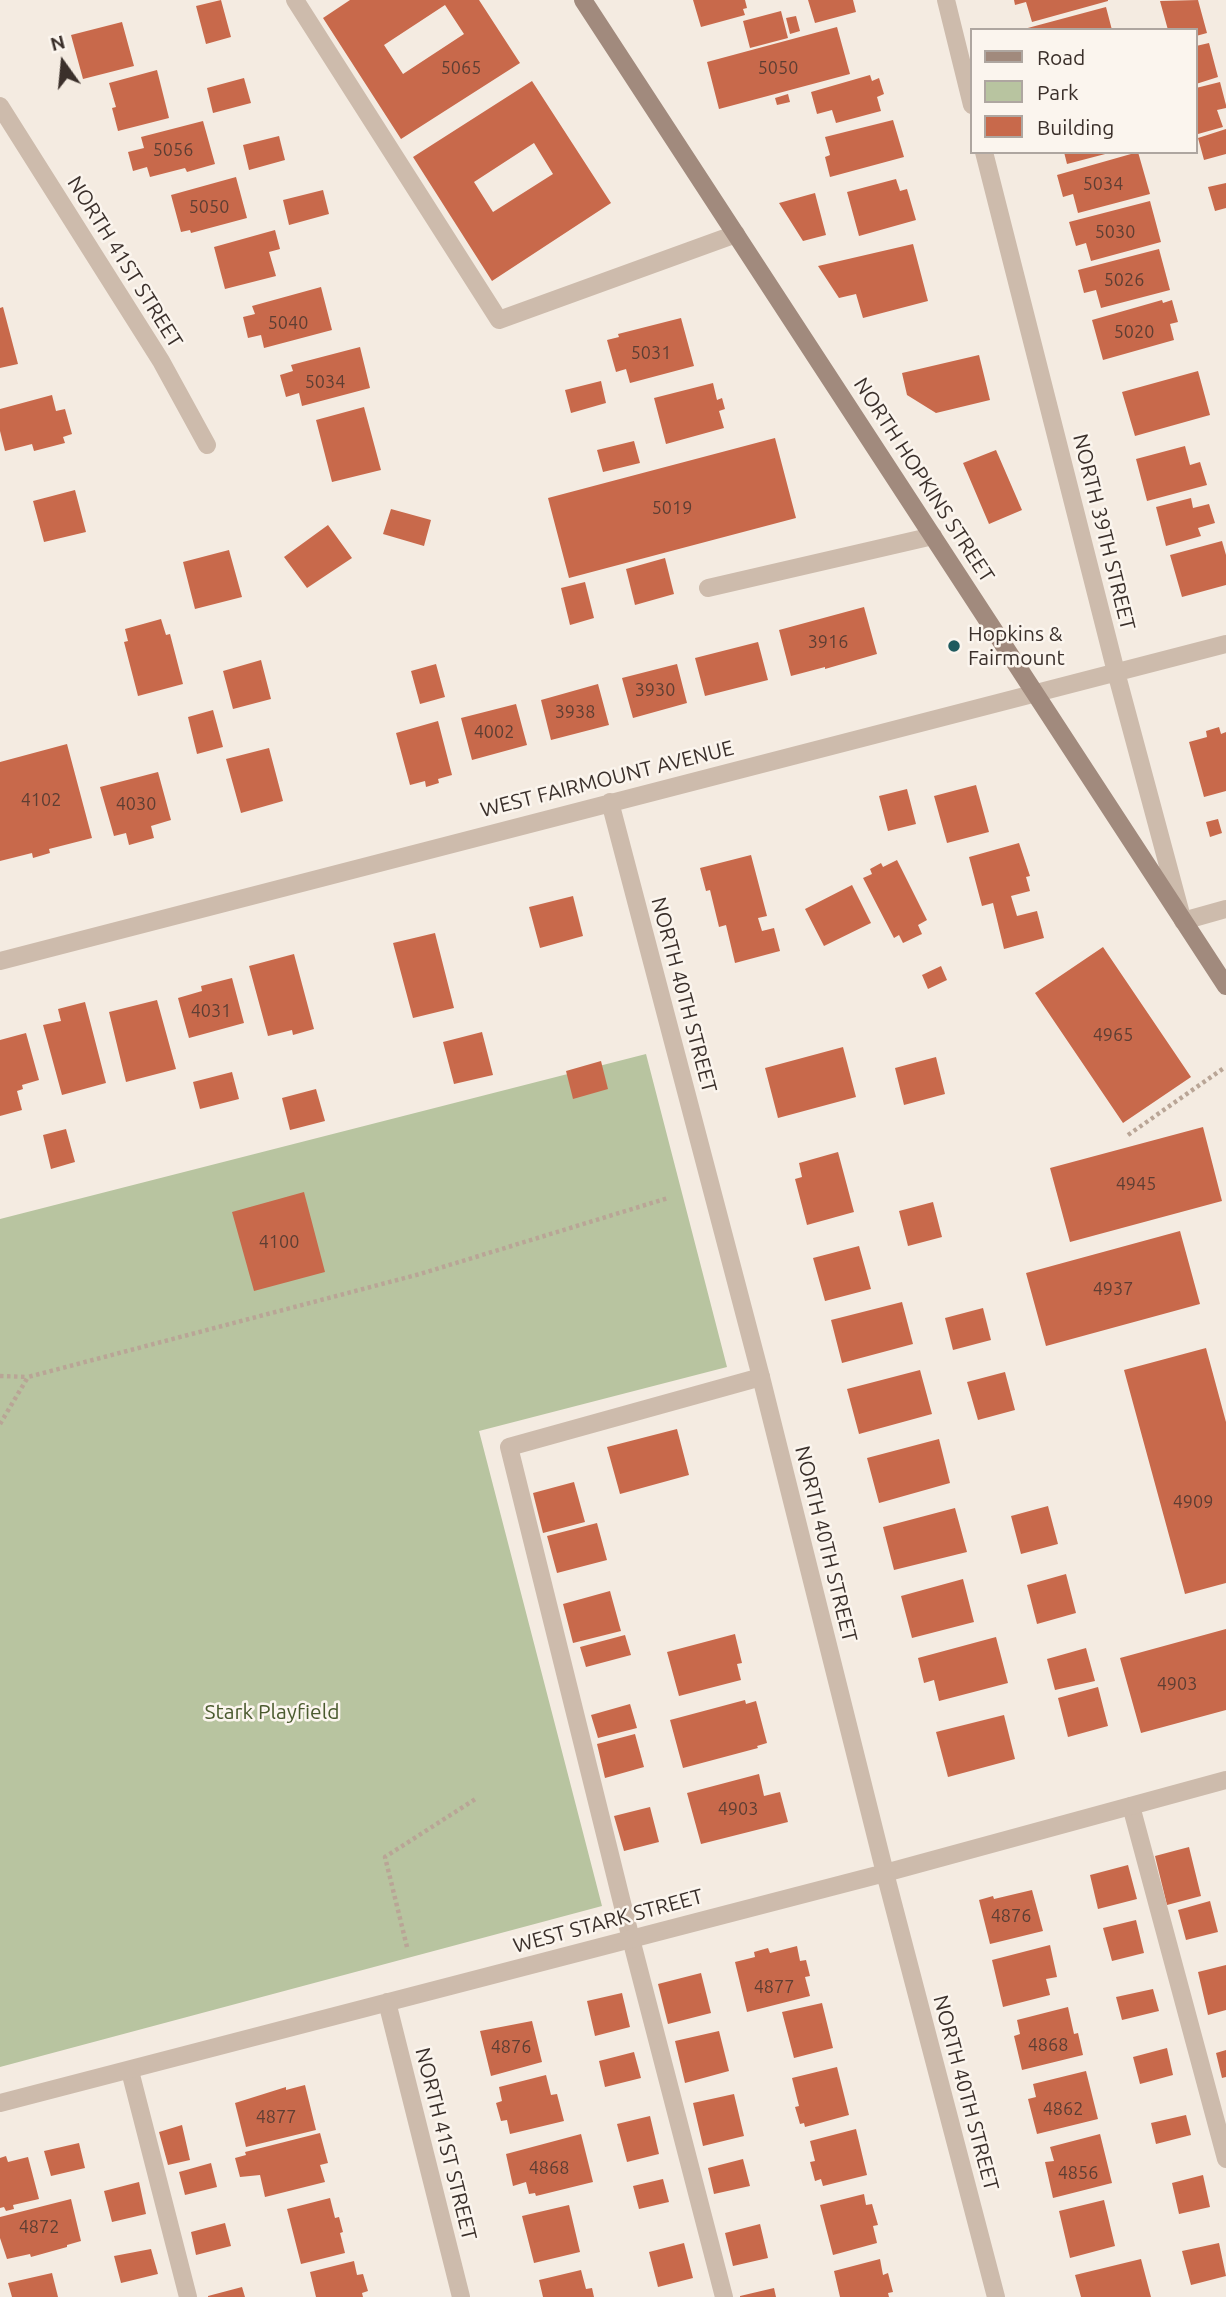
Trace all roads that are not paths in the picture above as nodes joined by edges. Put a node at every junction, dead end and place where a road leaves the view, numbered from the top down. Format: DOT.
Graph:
graph roads {
  1 [pos="295,0"];
  2 [pos="583,0"];
  3 [pos="946,0"];
  4 [pos="970,97"];
  5 [pos="0,106"];
  6 [pos="985,154"];
  7 [pos="736,234"];
  8 [pos="207,444"];
  9 [pos="933,536"];
  10 [pos="708,588"];
  11 [pos="1226,644"];
  12 [pos="1116,672"];
  13 [pos="1035,693"];
  14 [pos="610,802"];
  15 [pos="1226,909"];
  16 [pos="1183,921"];
  17 [pos="0,961"];
  18 [pos="1226,986"];
  19 [pos="761,1377"];
  20 [pos="1226,1780"];
  21 [pos="1131,1806"];
  22 [pos="885,1872"];
  23 [pos="631,1939"];
  24 [pos="387,2002"];
  25 [pos="130,2071"];
  26 [pos="0,2103"];
  27 [pos="1226,2159"];
  28 [pos="188,2297"];
  29 [pos="461,2297"];
  30 [pos="724,2297"];
  31 [pos="996,2297"];
  1 -- 7 [label="street"];
  2 -- 7 [label="main road, NORTH HOPKINS STREET"];
  3 -- 4 [label="street"];
  5 -- 8 [label="street, NORTH 41ST STREET"];
  6 -- 12 [label="street, NORTH 39TH STREET"];
  7 -- 9 [label="main road, NORTH HOPKINS STREET"];
  9 -- 10 [label="street"];
  9 -- 13 [label="main road, NORTH HOPKINS STREET"];
  11 -- 12 [label="street, WEST FAIRMOUNT AVENUE"];
  12 -- 13 [label="street, WEST FAIRMOUNT AVENUE"];
  12 -- 16 [label="street, NORTH 39TH STREET"];
  13 -- 14 [label="street, WEST FAIRMOUNT AVENUE"];
  13 -- 16 [label="main road, NORTH HOPKINS STREET"];
  14 -- 17 [label="street, WEST FAIRMOUNT AVENUE"];
  14 -- 19 [label="street, NORTH 40TH STREET"];
  15 -- 16 [label="street"];
  16 -- 18 [label="main road, NORTH HOPKINS STREET"];
  19 -- 22 [label="street, NORTH 40TH STREET"];
  19 -- 23 [label="street"];
  20 -- 21 [label="street, WEST STARK STREET"];
  21 -- 22 [label="street, WEST STARK STREET"];
  21 -- 27 [label="street"];
  22 -- 23 [label="street, WEST STARK STREET"];
  22 -- 31 [label="street, NORTH 40TH STREET"];
  23 -- 24 [label="street, WEST STARK STREET"];
  23 -- 30 [label="street"];
  24 -- 25 [label="street, WEST STARK STREET"];
  24 -- 29 [label="street, NORTH 41ST STREET"];
  25 -- 26 [label="street, WEST STARK STREET"];
  25 -- 28 [label="street"];
}
